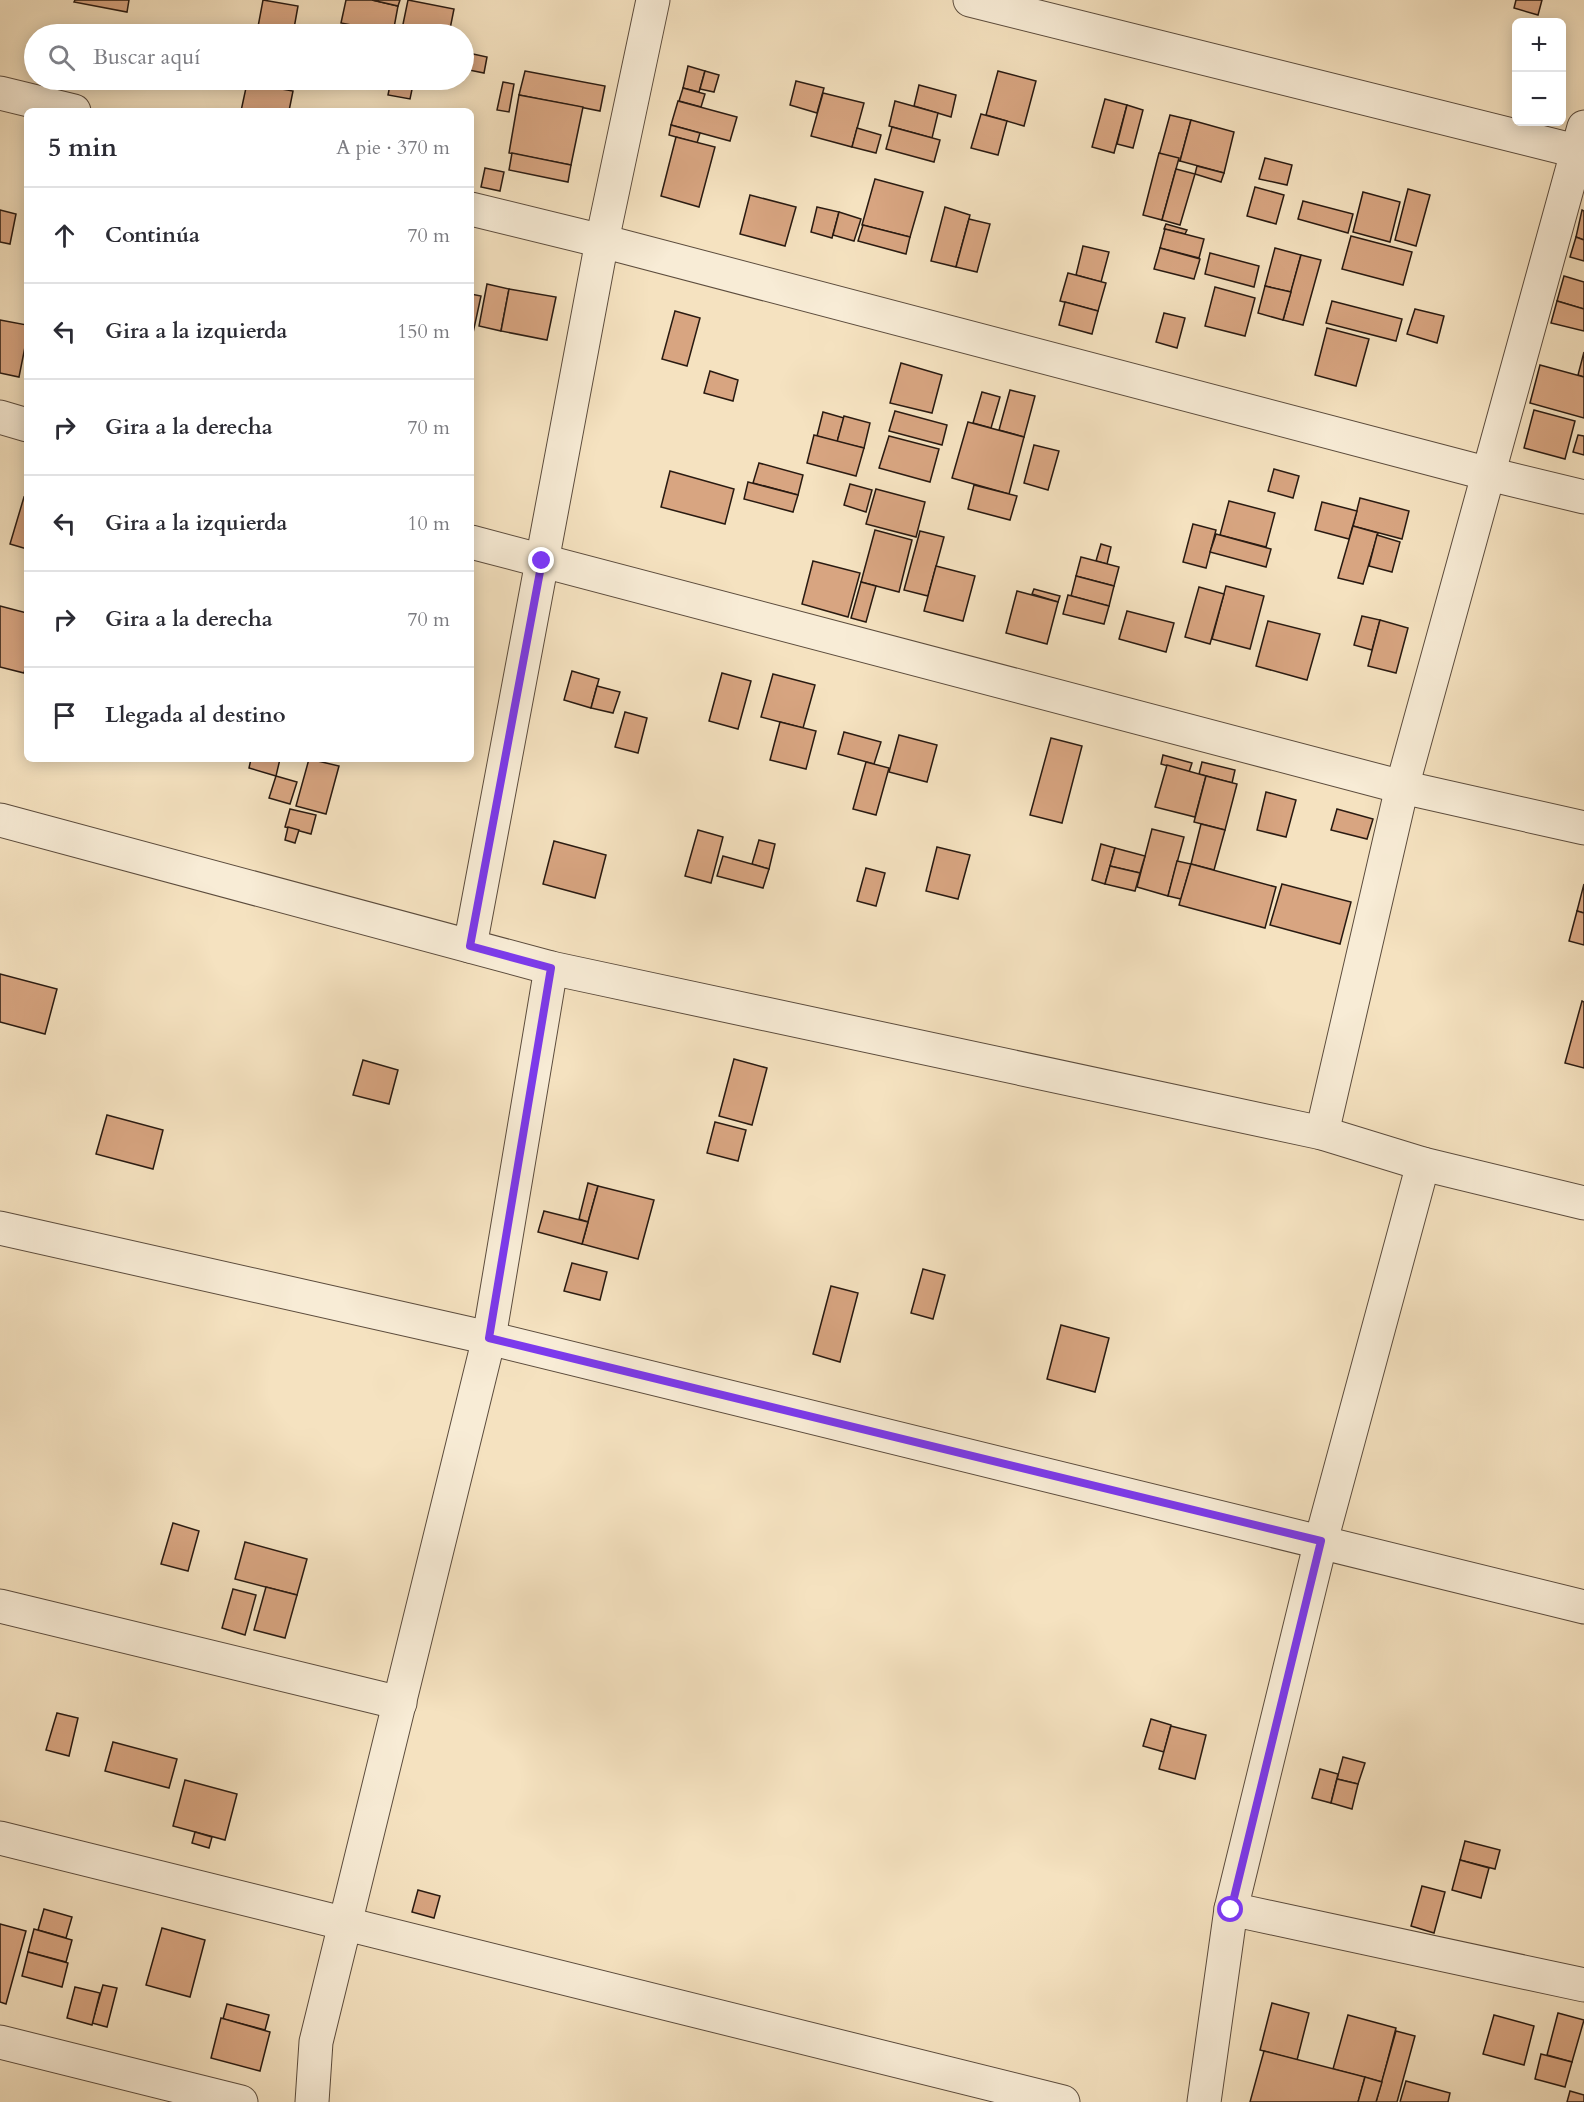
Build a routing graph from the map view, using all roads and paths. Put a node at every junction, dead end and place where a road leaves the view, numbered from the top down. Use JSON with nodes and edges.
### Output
{"nodes":[{"id":1,"x":653,"y":0,"type":"edge"},
{"id":2,"x":970,"y":0,"type":"edge"},
{"id":3,"x":0,"y":93,"type":"edge"},
{"id":4,"x":62,"y":108,"type":"edge"},
{"id":5,"x":1582,"y":144,"type":"edge"},
{"id":6,"x":474,"y":210,"type":"edge"},
{"id":7,"x":602,"y":241,"type":"junction"},
{"id":8,"x":0,"y":417,"type":"edge"},
{"id":9,"x":24,"y":424,"type":"edge"},
{"id":10,"x":1489,"y":474,"type":"junction"},
{"id":11,"x":1584,"y":497,"type":"edge"},
{"id":12,"x":474,"y":543,"type":"edge"},
{"id":13,"x":542,"y":561,"type":"junction"},
{"id":14,"x":1401,"y":787,"type":"junction"},
{"id":15,"x":0,"y":820,"type":"edge"},
{"id":16,"x":1584,"y":828,"type":"edge"},
{"id":17,"x":470,"y":946,"type":"junction"},
{"id":18,"x":551,"y":968,"type":"junction"},
{"id":19,"x":1322,"y":1133,"type":"junction"},
{"id":20,"x":1423,"y":1164,"type":"junction"},
{"id":21,"x":1584,"y":1203,"type":"edge"},
{"id":22,"x":0,"y":1228,"type":"edge"},
{"id":23,"x":489,"y":1338,"type":"junction"},
{"id":24,"x":1321,"y":1541,"type":"junction"},
{"id":25,"x":0,"y":1606,"type":"edge"},
{"id":26,"x":1584,"y":1607,"type":"edge"},
{"id":27,"x":400,"y":1703,"type":"junction"},
{"id":28,"x":0,"y":1838,"type":"edge"},
{"id":29,"x":1231,"y":1910,"type":"junction"},
{"id":30,"x":346,"y":1924,"type":"junction"},
{"id":31,"x":1584,"y":1985,"type":"edge"},
{"id":32,"x":0,"y":2042,"type":"edge"},
{"id":33,"x":241,"y":2102,"type":"edge"},
{"id":34,"x":312,"y":2102,"type":"edge"},
{"id":35,"x":1063,"y":2102,"type":"edge"},
{"id":36,"x":1204,"y":2102,"type":"edge"}],
"edges":[{"from":1,"to":7,"type":"street"},
{"from":2,"to":5,"type":"street"},
{"from":3,"to":4,"type":"street"},
{"from":5,"to":10,"type":"street"},
{"from":6,"to":7,"type":"street"},
{"from":7,"to":10,"type":"street"},
{"from":7,"to":13,"type":"street"},
{"from":8,"to":9,"type":"street"},
{"from":10,"to":11,"type":"street"},
{"from":10,"to":14,"type":"street"},
{"from":12,"to":13,"type":"street"},
{"from":13,"to":14,"type":"street"},
{"from":13,"to":17,"type":"street"},
{"from":14,"to":16,"type":"street"},
{"from":14,"to":19,"type":"street"},
{"from":15,"to":17,"type":"street"},
{"from":17,"to":18,"type":"street"},
{"from":18,"to":19,"type":"street"},
{"from":18,"to":23,"type":"street"},
{"from":19,"to":20,"type":"street"},
{"from":20,"to":21,"type":"street"},
{"from":20,"to":24,"type":"street"},
{"from":22,"to":23,"type":"street"},
{"from":23,"to":24,"type":"street"},
{"from":23,"to":27,"type":"street"},
{"from":24,"to":26,"type":"street"},
{"from":24,"to":29,"type":"street"},
{"from":25,"to":27,"type":"street"},
{"from":27,"to":30,"type":"street"},
{"from":28,"to":30,"type":"street"},
{"from":29,"to":31,"type":"street"},
{"from":29,"to":36,"type":"street"},
{"from":30,"to":34,"type":"street"},
{"from":30,"to":35,"type":"street"},
{"from":32,"to":33,"type":"street"}]}
